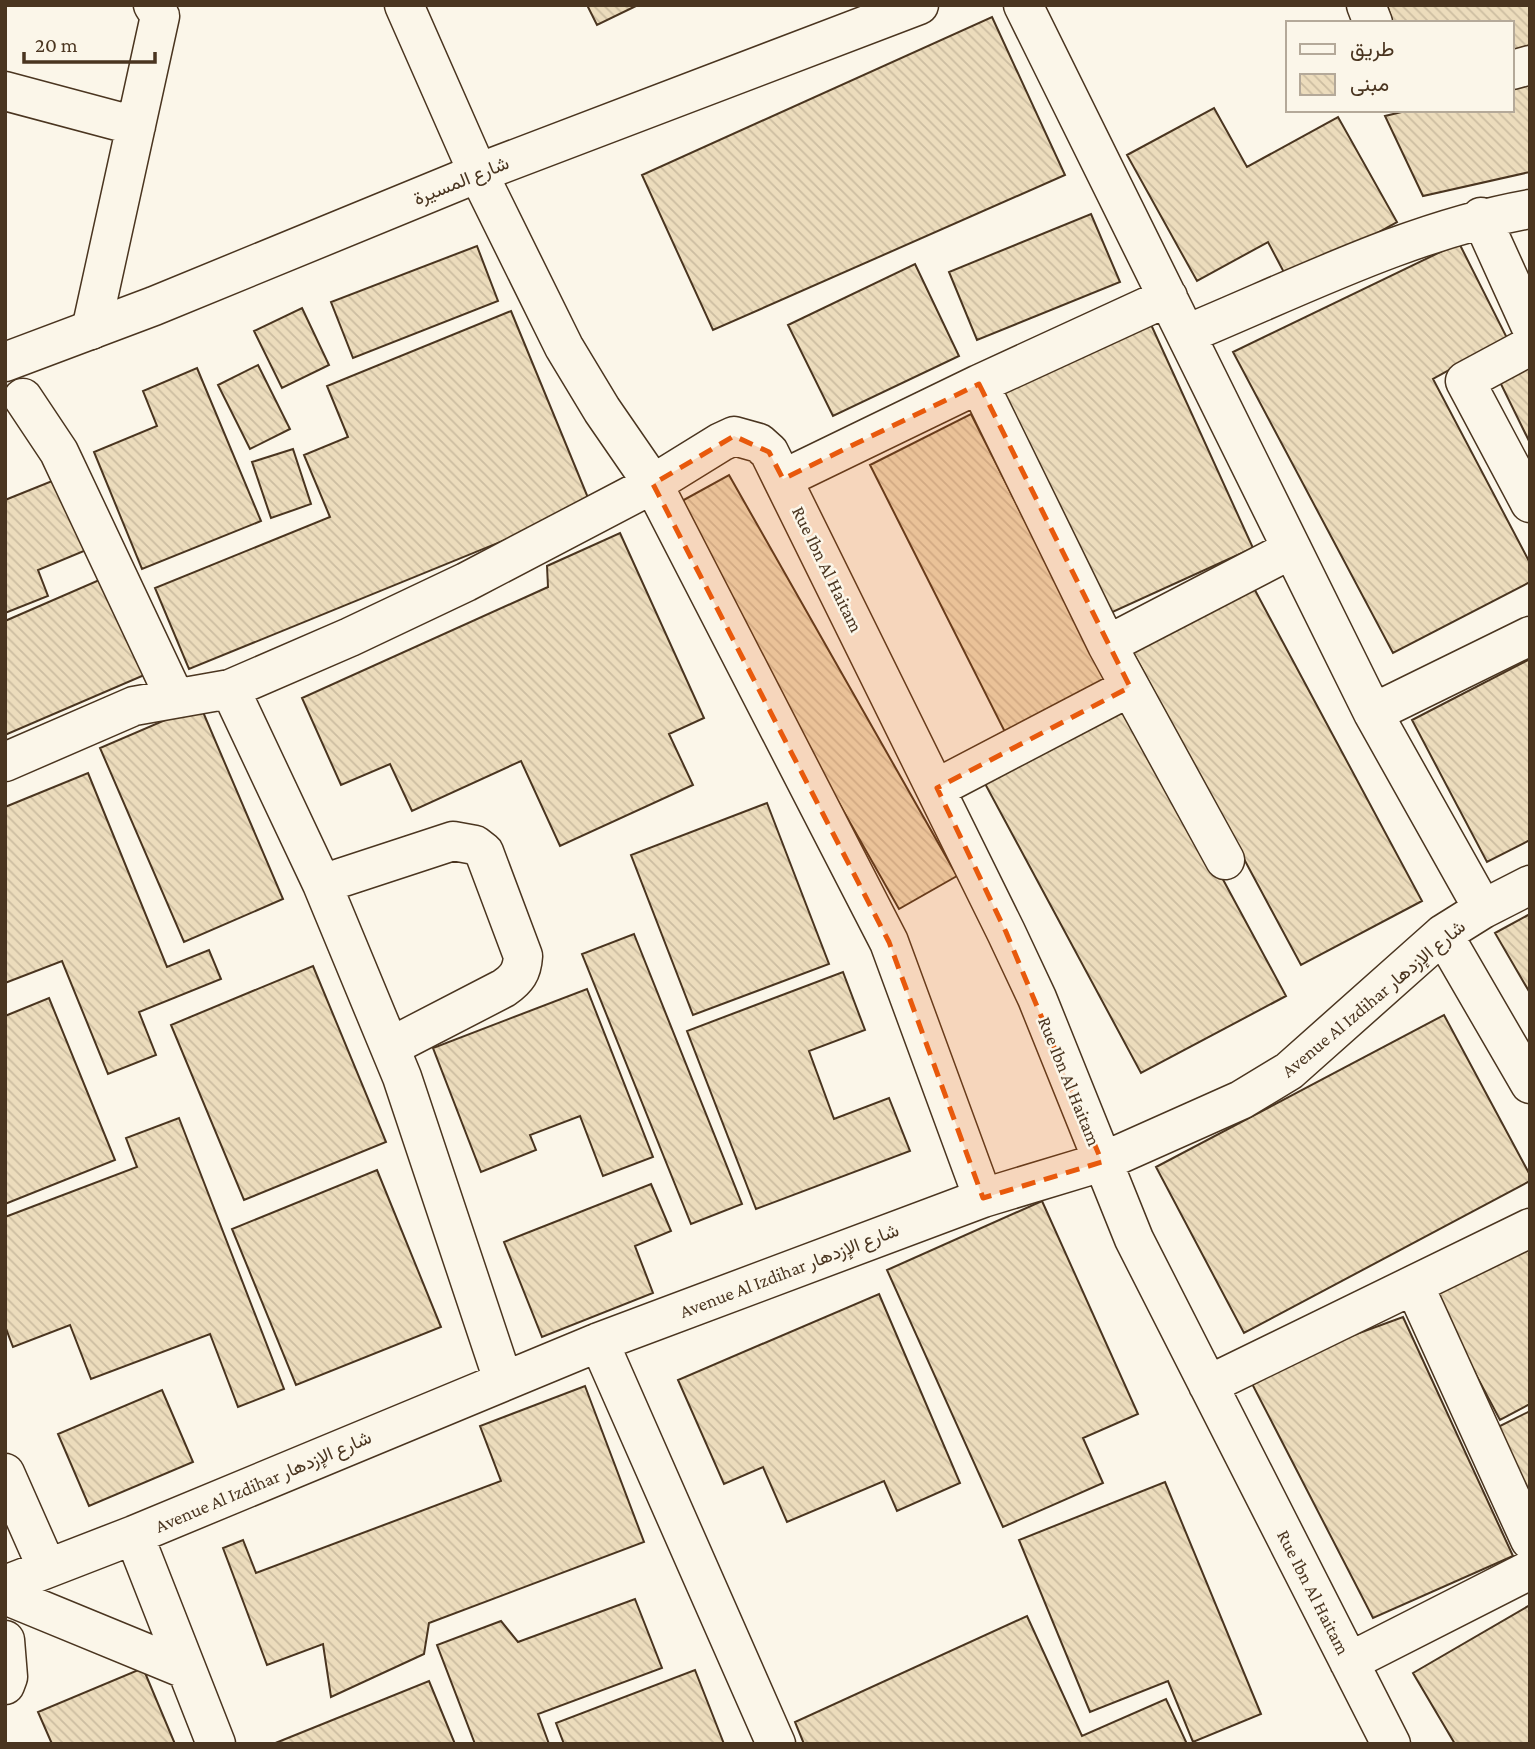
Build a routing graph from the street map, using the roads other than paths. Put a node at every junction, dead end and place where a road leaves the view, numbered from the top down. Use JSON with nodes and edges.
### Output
{"nodes":[{"id":1,"x":153,"y":5,"type":"edge"},
{"id":2,"x":404,"y":5,"type":"edge"},
{"id":3,"x":919,"y":5,"type":"edge"},
{"id":4,"x":1023,"y":5,"type":"edge"},
{"id":5,"x":5,"y":91,"type":"edge"},
{"id":6,"x":136,"y":126,"type":"junction"},
{"id":7,"x":478,"y":173,"type":"junction"},
{"id":8,"x":1530,"y":209,"type":"edge"},
{"id":9,"x":1481,"y":218,"type":"junction"},
{"id":10,"x":1168,"y":297,"type":"junction"},
{"id":11,"x":1530,"y":325,"type":"edge"},
{"id":12,"x":91,"y":330,"type":"junction"},
{"id":13,"x":1187,"y":334,"type":"junction"},
{"id":14,"x":1530,"y":346,"type":"edge"},
{"id":15,"x":5,"y":362,"type":"edge"},
{"id":16,"x":979,"y":384,"type":"junction"},
{"id":17,"x":23,"y":398,"type":"dead end"},
{"id":18,"x":783,"y":480,"type":"junction"},
{"id":19,"x":653,"y":484,"type":"junction"},
{"id":20,"x":1530,"y":503,"type":"edge"},
{"id":21,"x":1292,"y":549,"type":"junction"},
{"id":22,"x":1530,"y":636,"type":"edge"},
{"id":23,"x":1107,"y":645,"type":"junction"},
{"id":24,"x":1130,"y":687,"type":"junction"},
{"id":25,"x":230,"y":689,"type":"junction"},
{"id":26,"x":175,"y":698,"type":"junction"},
{"id":27,"x":1373,"y":713,"type":"junction"},
{"id":28,"x":5,"y":762,"type":"edge"},
{"id":29,"x":937,"y":788,"type":"junction"},
{"id":30,"x":1225,"y":860,"type":"dead end"},
{"id":31,"x":322,"y":884,"type":"junction"},
{"id":32,"x":1530,"y":885,"type":"edge"},
{"id":33,"x":1483,"y":909,"type":"junction"},
{"id":34,"x":1443,"y":934,"type":"junction"},
{"id":35,"x":390,"y":1047,"type":"junction"},
{"id":36,"x":1530,"y":1084,"type":"edge"},
{"id":37,"x":1102,"y":1162,"type":"junction"},
{"id":38,"x":983,"y":1198,"type":"junction"},
{"id":39,"x":1530,"y":1228,"type":"edge"},
{"id":40,"x":1414,"y":1285,"type":"junction"},
{"id":41,"x":599,"y":1342,"type":"junction"},
{"id":42,"x":503,"y":1380,"type":"junction"},
{"id":43,"x":1208,"y":1385,"type":"junction"},
{"id":44,"x":5,"y":1472,"type":"edge"},
{"id":45,"x":134,"y":1535,"type":"junction"},
{"id":46,"x":1530,"y":1539,"type":"edge"},
{"id":47,"x":47,"y":1568,"type":"junction"},
{"id":48,"x":1530,"y":1570,"type":"edge"},
{"id":49,"x":5,"y":1585,"type":"edge"},
{"id":50,"x":5,"y":1595,"type":"edge"},
{"id":51,"x":5,"y":1640,"type":"edge"},
{"id":52,"x":1349,"y":1662,"type":"junction"},
{"id":53,"x":186,"y":1669,"type":"junction"},
{"id":54,"x":5,"y":1685,"type":"edge"},
{"id":55,"x":216,"y":1744,"type":"edge"},
{"id":56,"x":776,"y":1744,"type":"edge"},
{"id":57,"x":1391,"y":1744,"type":"edge"}],
"edges":[{"from":1,"to":6,"type":"street"},
{"from":2,"to":7,"type":"street"},
{"from":3,"to":7,"type":"street","name":"شارع المسيرة"},
{"from":4,"to":10,"type":"street"},
{"from":5,"to":6,"type":"street"},
{"from":6,"to":12,"type":"street"},
{"from":7,"to":12,"type":"street","name":"شارع المسيرة"},
{"from":7,"to":19,"type":"street"},
{"from":8,"to":9,"type":"street"},
{"from":9,"to":11,"type":"street"},
{"from":9,"to":13,"type":"street"},
{"from":10,"to":13,"type":"street"},
{"from":10,"to":16,"type":"street"},
{"from":12,"to":15,"type":"street","name":"شارع المسيرة"},
{"from":13,"to":21,"type":"street"},
{"from":14,"to":20,"type":"street"},
{"from":16,"to":18,"type":"street"},
{"from":16,"to":23,"type":"street"},
{"from":17,"to":26,"type":"street"},
{"from":18,"to":19,"type":"street","name":"Rue Ibn Al Haitam"},
{"from":18,"to":29,"type":"street","name":"Rue Ibn Al Haitam"},
{"from":19,"to":25,"type":"street"},
{"from":19,"to":38,"type":"street"},
{"from":21,"to":23,"type":"street"},
{"from":21,"to":27,"type":"street"},
{"from":22,"to":27,"type":"street"},
{"from":23,"to":24,"type":"street"},
{"from":24,"to":29,"type":"street"},
{"from":24,"to":30,"type":"street"},
{"from":25,"to":26,"type":"street"},
{"from":25,"to":31,"type":"street"},
{"from":26,"to":28,"type":"street"},
{"from":27,"to":33,"type":"street"},
{"from":29,"to":37,"type":"street","name":"Rue Ibn Al Haitam"},
{"from":31,"to":35,"type":"street"},
{"from":31,"to":35,"type":"street"},
{"from":32,"to":33,"type":"street","name":"Avenue Al Izdihar شارع الإزدهار"},
{"from":33,"to":34,"type":"street","name":"Avenue Al Izdihar شارع الإزدهار"},
{"from":34,"to":36,"type":"street"},
{"from":34,"to":37,"type":"street","name":"Avenue Al Izdihar شارع الإزدهار"},
{"from":35,"to":42,"type":"street"},
{"from":37,"to":38,"type":"street","name":"Avenue Al Izdihar شارع الإزدهار"},
{"from":37,"to":43,"type":"street","name":"Rue Ibn Al Haitam"},
{"from":38,"to":41,"type":"street","name":"Avenue Al Izdihar شارع الإزدهار"},
{"from":39,"to":40,"type":"street"},
{"from":40,"to":43,"type":"street"},
{"from":40,"to":46,"type":"street"},
{"from":41,"to":42,"type":"street","name":"Avenue Al Izdihar شارع الإزدهار"},
{"from":41,"to":56,"type":"street"},
{"from":42,"to":45,"type":"street","name":"Avenue Al Izdihar شارع الإزدهار"},
{"from":43,"to":52,"type":"street","name":"Rue Ibn Al Haitam"},
{"from":44,"to":47,"type":"street"},
{"from":45,"to":47,"type":"street","name":"Avenue Al Izdihar شارع الإزدهار"},
{"from":45,"to":53,"type":"street"},
{"from":47,"to":49,"type":"street","name":"Avenue Al Izdihar شارع الإزدهار"},
{"from":48,"to":52,"type":"street"},
{"from":50,"to":53,"type":"street"},
{"from":51,"to":54,"type":"street"},
{"from":52,"to":57,"type":"street","name":"Rue Ibn Al Haitam"},
{"from":53,"to":55,"type":"street"}]}
